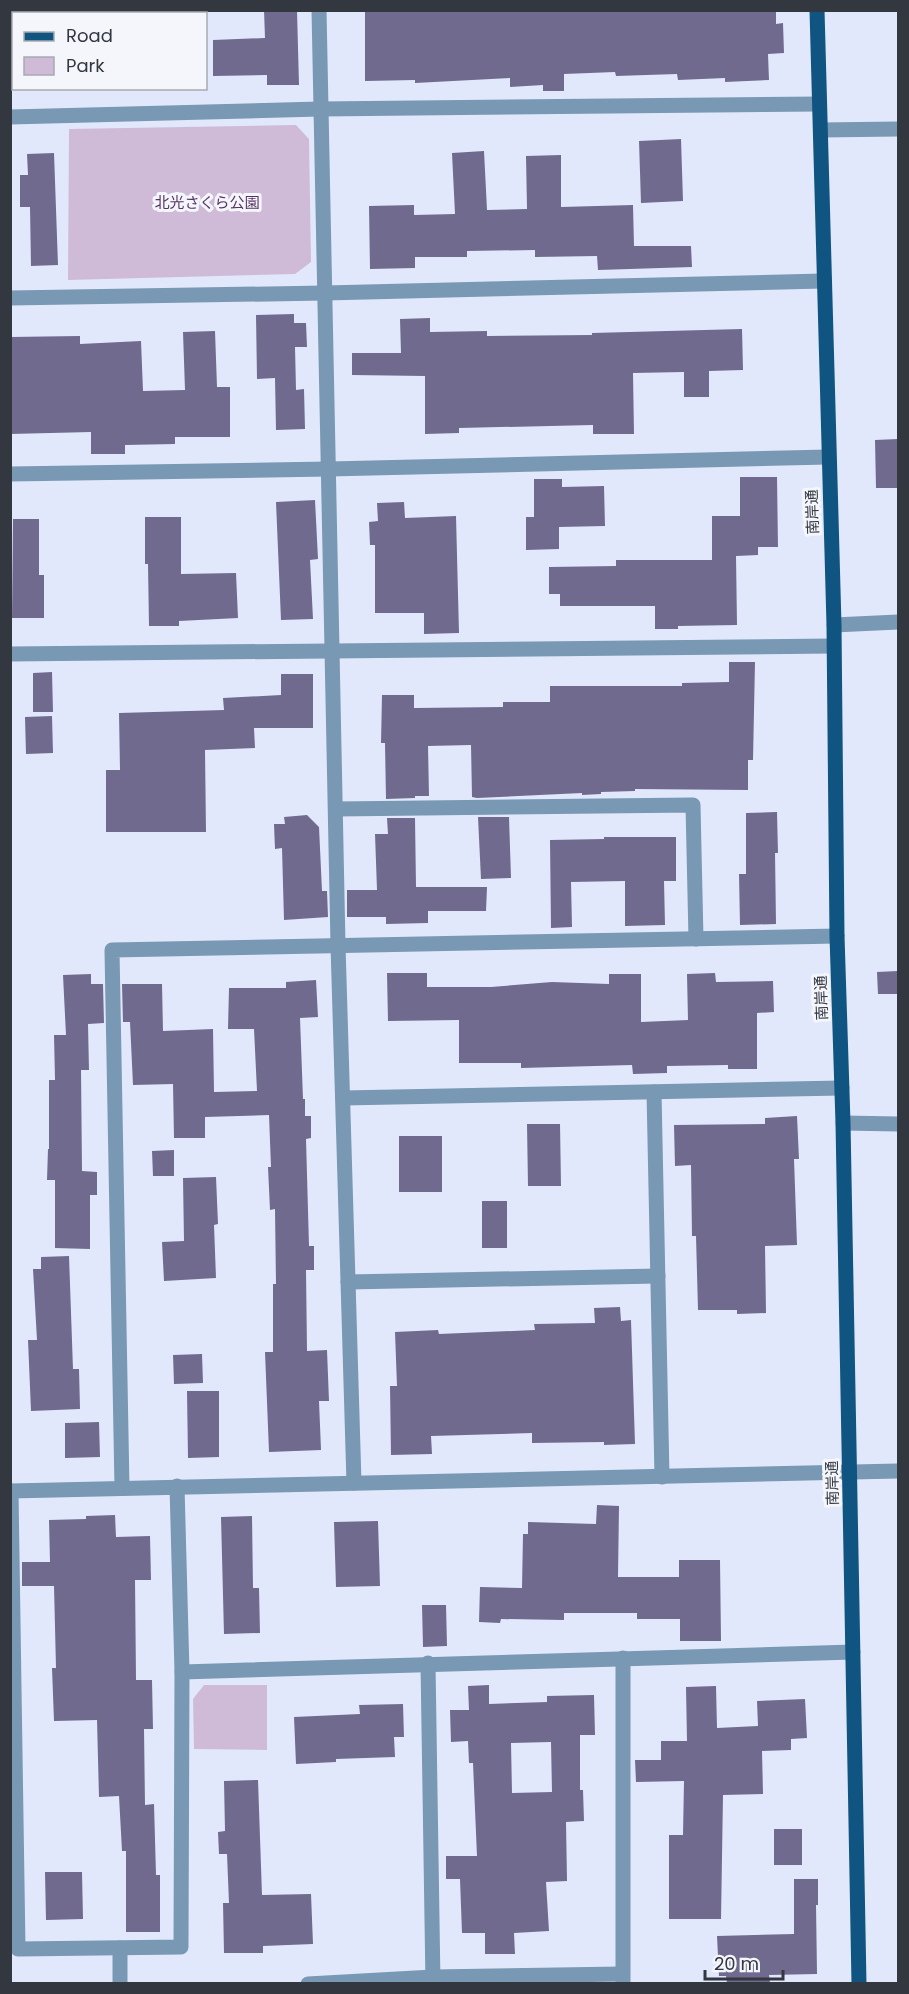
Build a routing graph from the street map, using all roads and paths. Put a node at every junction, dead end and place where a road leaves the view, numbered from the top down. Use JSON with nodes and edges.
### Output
{"nodes":[{"id":1,"x":319,"y":10,"type":"edge"},
{"id":2,"x":817,"y":10,"type":"edge"},
{"id":3,"x":819,"y":104,"type":"junction"},
{"id":4,"x":320,"y":109,"type":"junction"},
{"id":5,"x":10,"y":117,"type":"edge"},
{"id":6,"x":898,"y":129,"type":"edge"},
{"id":7,"x":821,"y":130,"type":"junction"},
{"id":8,"x":823,"y":280,"type":"junction"},
{"id":9,"x":325,"y":293,"type":"junction"},
{"id":10,"x":10,"y":298,"type":"edge"},
{"id":11,"x":828,"y":457,"type":"junction"},
{"id":12,"x":329,"y":469,"type":"junction"},
{"id":13,"x":10,"y":474,"type":"edge"},
{"id":14,"x":898,"y":622,"type":"edge"},
{"id":15,"x":834,"y":625,"type":"junction"},
{"id":16,"x":834,"y":646,"type":"junction"},
{"id":17,"x":333,"y":650,"type":"junction"},
{"id":18,"x":10,"y":654,"type":"edge"},
{"id":19,"x":336,"y":809,"type":"junction"},
{"id":20,"x":837,"y":936,"type":"junction"},
{"id":21,"x":696,"y":939,"type":"junction"},
{"id":22,"x":338,"y":945,"type":"junction"},
{"id":23,"x":842,"y":1088,"type":"junction"},
{"id":24,"x":654,"y":1092,"type":"junction"},
{"id":25,"x":343,"y":1098,"type":"junction"},
{"id":26,"x":843,"y":1123,"type":"junction"},
{"id":27,"x":898,"y":1124,"type":"edge"},
{"id":28,"x":658,"y":1276,"type":"junction"},
{"id":29,"x":348,"y":1281,"type":"junction"},
{"id":30,"x":898,"y":1471,"type":"edge"},
{"id":31,"x":850,"y":1473,"type":"junction"},
{"id":32,"x":662,"y":1477,"type":"junction"},
{"id":33,"x":354,"y":1483,"type":"junction"},
{"id":34,"x":177,"y":1486,"type":"junction"},
{"id":35,"x":122,"y":1488,"type":"junction"},
{"id":36,"x":11,"y":1491,"type":"edge"},
{"id":37,"x":854,"y":1652,"type":"junction"},
{"id":38,"x":623,"y":1658,"type":"junction"},
{"id":39,"x":428,"y":1663,"type":"junction"},
{"id":40,"x":182,"y":1672,"type":"junction"},
{"id":41,"x":120,"y":1948,"type":"junction"},
{"id":42,"x":622,"y":1978,"type":"edge"},
{"id":43,"x":433,"y":1980,"type":"edge"},
{"id":44,"x":120,"y":1983,"type":"edge"},
{"id":45,"x":308,"y":1983,"type":"edge"},
{"id":46,"x":858,"y":1983,"type":"edge"}],
"edges":[{"from":1,"to":4,"type":"street"},
{"from":2,"to":3,"type":"main road","name":"南岸通"},
{"from":3,"to":4,"type":"street"},
{"from":3,"to":7,"type":"main road","name":"南岸通"},
{"from":4,"to":5,"type":"street"},
{"from":4,"to":9,"type":"street"},
{"from":6,"to":7,"type":"street"},
{"from":7,"to":8,"type":"main road","name":"南岸通"},
{"from":8,"to":9,"type":"street"},
{"from":8,"to":11,"type":"main road","name":"南岸通"},
{"from":9,"to":10,"type":"street"},
{"from":9,"to":12,"type":"street"},
{"from":11,"to":12,"type":"street"},
{"from":11,"to":15,"type":"main road","name":"南岸通"},
{"from":12,"to":13,"type":"street"},
{"from":12,"to":17,"type":"street"},
{"from":14,"to":15,"type":"street"},
{"from":15,"to":16,"type":"main road","name":"南岸通"},
{"from":16,"to":17,"type":"street"},
{"from":16,"to":20,"type":"main road","name":"南岸通"},
{"from":17,"to":18,"type":"street"},
{"from":17,"to":19,"type":"street"},
{"from":19,"to":21,"type":"street"},
{"from":19,"to":22,"type":"street"},
{"from":20,"to":21,"type":"street"},
{"from":20,"to":23,"type":"main road","name":"南岸通"},
{"from":21,"to":22,"type":"street"},
{"from":22,"to":25,"type":"street"},
{"from":22,"to":35,"type":"street"},
{"from":23,"to":24,"type":"street"},
{"from":23,"to":26,"type":"main road","name":"南岸通"},
{"from":24,"to":25,"type":"street"},
{"from":24,"to":28,"type":"street"},
{"from":25,"to":29,"type":"street"},
{"from":26,"to":27,"type":"street"},
{"from":26,"to":31,"type":"main road","name":"南岸通"},
{"from":28,"to":29,"type":"street"},
{"from":28,"to":32,"type":"street"},
{"from":29,"to":33,"type":"street"},
{"from":30,"to":31,"type":"street"},
{"from":31,"to":32,"type":"street"},
{"from":31,"to":37,"type":"main road","name":"南岸通"},
{"from":32,"to":33,"type":"street"},
{"from":33,"to":34,"type":"street"},
{"from":34,"to":35,"type":"street"},
{"from":34,"to":40,"type":"street"},
{"from":35,"to":36,"type":"street"},
{"from":36,"to":41,"type":"street"},
{"from":37,"to":38,"type":"street"},
{"from":37,"to":46,"type":"main road","name":"南岸通"},
{"from":38,"to":39,"type":"street"},
{"from":38,"to":42,"type":"street"},
{"from":39,"to":40,"type":"street"},
{"from":39,"to":43,"type":"street"},
{"from":40,"to":41,"type":"street"},
{"from":41,"to":44,"type":"street"},
{"from":42,"to":43,"type":"street"},
{"from":43,"to":45,"type":"street"}]}
